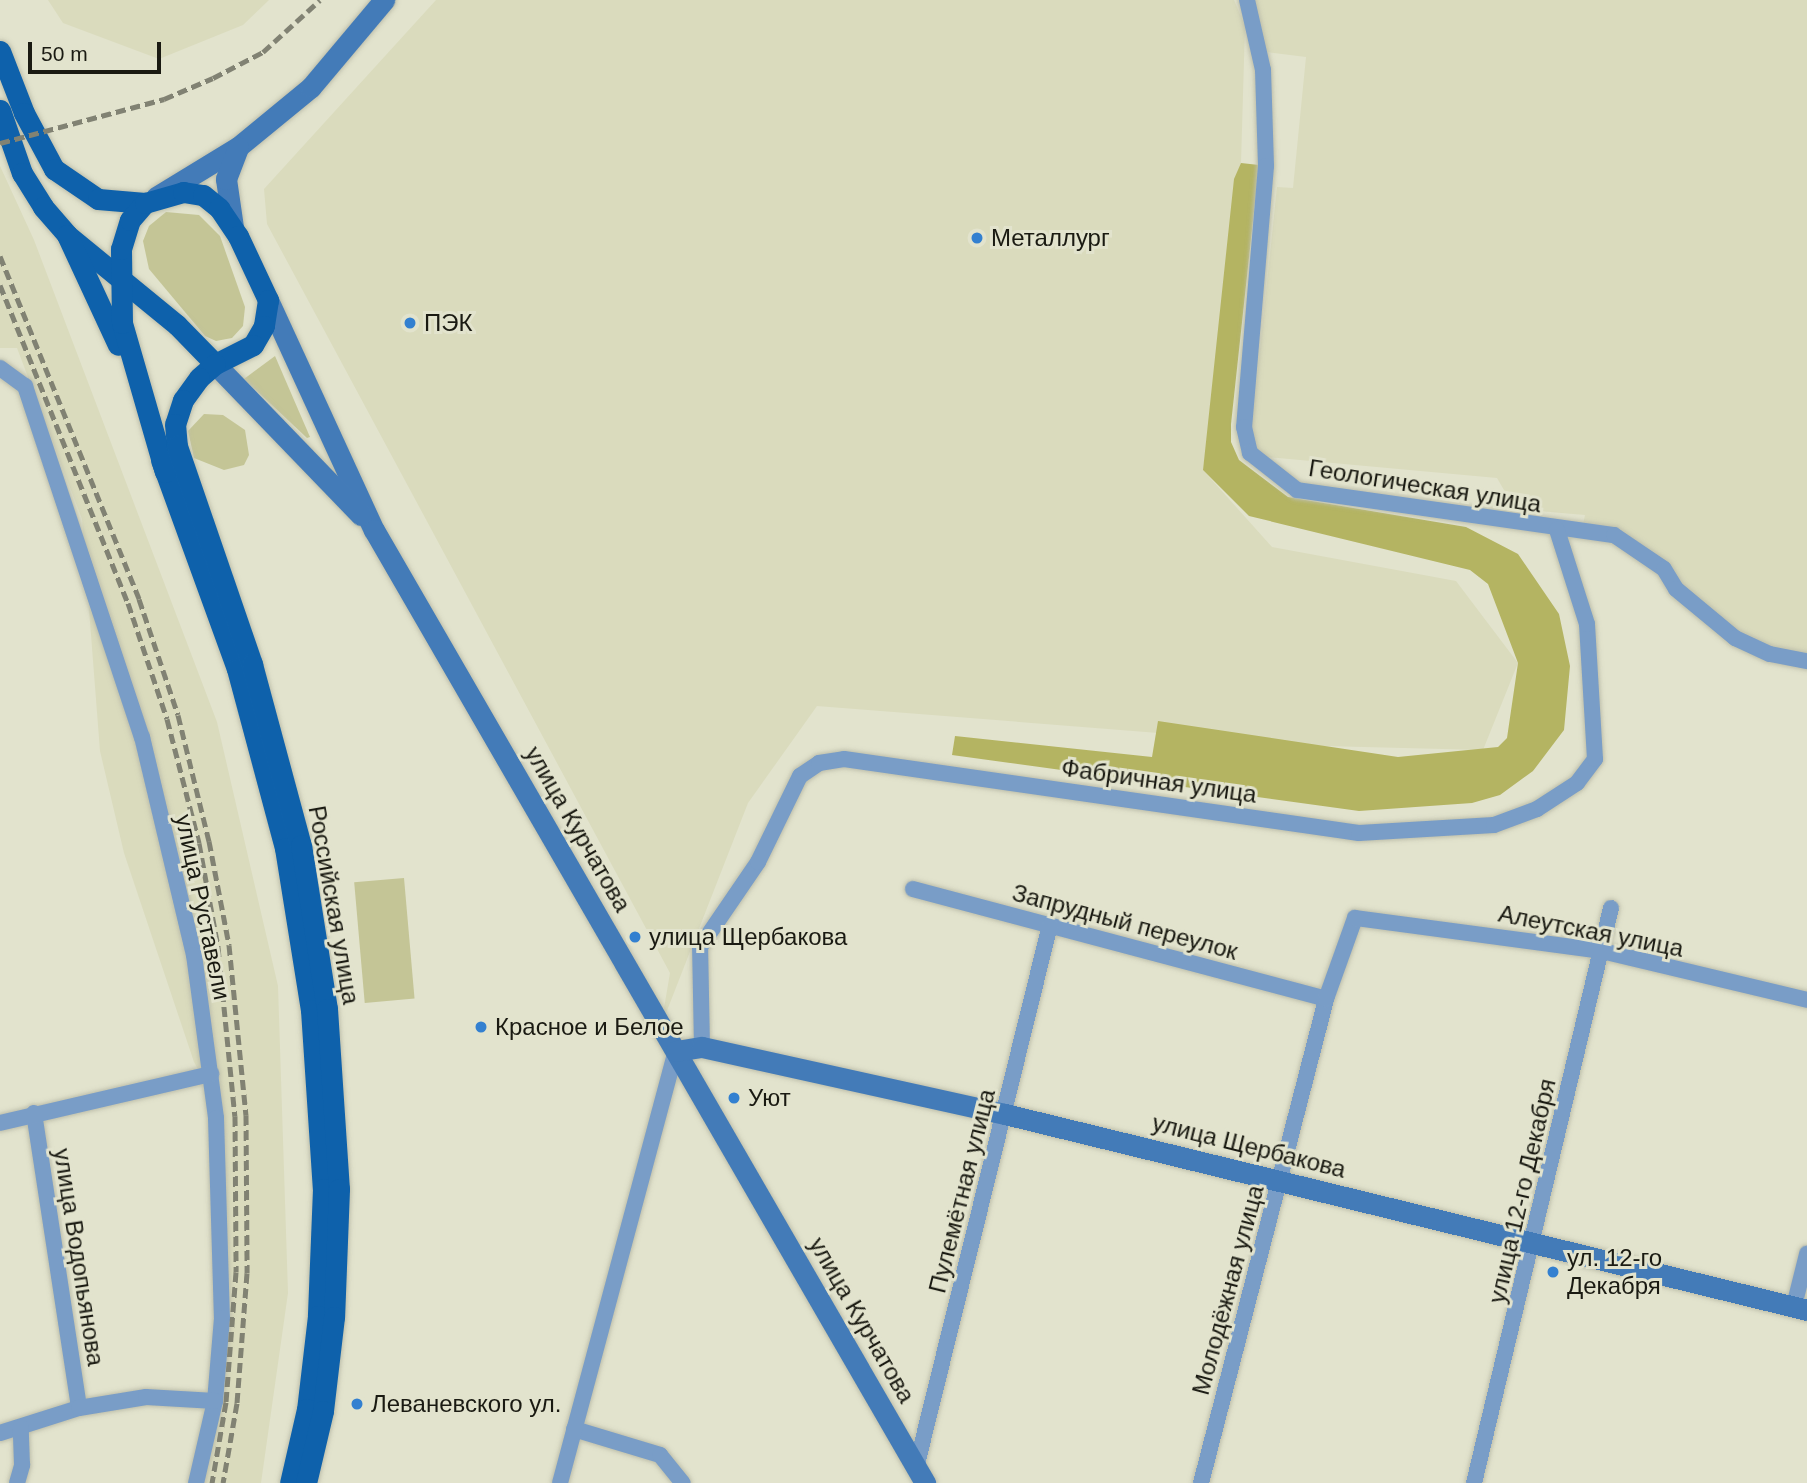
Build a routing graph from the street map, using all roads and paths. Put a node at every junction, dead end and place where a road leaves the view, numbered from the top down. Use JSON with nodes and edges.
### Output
{"nodes":[{"id":1,"x":384,"y":0,"type":"edge"},
{"id":2,"x":1247,"y":0,"type":"edge"},
{"id":3,"x":0,"y":51,"type":"edge"},
{"id":4,"x":1,"y":115,"type":"edge"},
{"id":5,"x":238,"y":147,"type":"junction"},
{"id":6,"x":151,"y":200,"type":"junction"},
{"id":7,"x":233,"y":227,"type":"junction"},
{"id":8,"x":67,"y":235,"type":"junction"},
{"id":9,"x":124,"y":280,"type":"junction"},
{"id":10,"x":268,"y":300,"type":"junction"},
{"id":11,"x":215,"y":364,"type":"junction"},
{"id":12,"x":1,"y":368,"type":"edge"},
{"id":13,"x":165,"y":472,"type":"junction"},
{"id":14,"x":374,"y":530,"type":"junction"},
{"id":15,"x":1557,"y":530,"type":"junction"},
{"id":16,"x":1807,"y":661,"type":"edge"},
{"id":17,"x":913,"y":889,"type":"dead end"},
{"id":18,"x":1611,"y":908,"type":"dead end"},
{"id":19,"x":1365,"y":916,"type":"joint"},
{"id":20,"x":1050,"y":926,"type":"junction"},
{"id":21,"x":1602,"y":951,"type":"junction"},
{"id":22,"x":1326,"y":999,"type":"junction"},
{"id":23,"x":1807,"y":1000,"type":"edge"},
{"id":24,"x":702,"y":1047,"type":"junction"},
{"id":25,"x":676,"y":1051,"type":"junction"},
{"id":26,"x":211,"y":1074,"type":"junction"},
{"id":27,"x":34,"y":1114,"type":"junction"},
{"id":28,"x":1006,"y":1114,"type":"junction"},
{"id":29,"x":0,"y":1123,"type":"edge"},
{"id":30,"x":1280,"y":1181,"type":"junction"},
{"id":31,"x":1534,"y":1242,"type":"junction"},
{"id":32,"x":1807,"y":1254,"type":"edge"},
{"id":33,"x":1800,"y":1308,"type":"edge"},
{"id":34,"x":215,"y":1401,"type":"junction"},
{"id":35,"x":79,"y":1408,"type":"junction"},
{"id":36,"x":21,"y":1427,"type":"junction"},
{"id":37,"x":574,"y":1429,"type":"junction"},
{"id":38,"x":0,"y":1433,"type":"edge"},
{"id":39,"x":921,"y":1475,"type":"edge"},
{"id":40,"x":677,"y":1479,"type":"edge"},
{"id":41,"x":16,"y":1483,"type":"edge"},
{"id":42,"x":196,"y":1483,"type":"edge"},
{"id":43,"x":290,"y":1483,"type":"edge"},
{"id":44,"x":306,"y":1483,"type":"edge"},
{"id":45,"x":560,"y":1483,"type":"edge"},
{"id":46,"x":1201,"y":1483,"type":"edge"},
{"id":47,"x":1474,"y":1483,"type":"edge"}],
"edges":[{"from":1,"to":5,"type":"street"},
{"from":2,"to":15,"type":"street","name":"Геологическая улица"},
{"from":3,"to":6,"type":"main road"},
{"from":4,"to":8,"type":"main road"},
{"from":5,"to":6,"type":"street"},
{"from":5,"to":7,"type":"street"},
{"from":6,"to":7,"type":"main road"},
{"from":6,"to":9,"type":"main road"},
{"from":7,"to":10,"type":"main road"},
{"from":8,"to":9,"type":"main road"},
{"from":8,"to":13,"type":"main road"},
{"from":9,"to":11,"type":"main road"},
{"from":9,"to":13,"type":"main road"},
{"from":10,"to":11,"type":"main road"},
{"from":10,"to":14,"type":"street","name":"улица Курчатова"},
{"from":11,"to":14,"type":"street","name":"улица Курчатова"},
{"from":11,"to":44,"type":"main road","name":"Российская улица"},
{"from":12,"to":26,"type":"street","name":"улица Руставели"},
{"from":13,"to":43,"type":"main road","name":"Российская улица"},
{"from":14,"to":25,"type":"street","name":"улица Курчатова"},
{"from":15,"to":16,"type":"street","name":"Геологическая улица"},
{"from":15,"to":24,"type":"street","name":"Фабричная улица"},
{"from":17,"to":20,"type":"street","name":"Запрудный переулок"},
{"from":18,"to":21,"type":"street","name":"улица 12-го Декабря"},
{"from":19,"to":21,"type":"street","name":"Алеутская улица"},
{"from":19,"to":22,"type":"street","name":"Молодёжная улица"},
{"from":20,"to":22,"type":"street","name":"Запрудный переулок"},
{"from":20,"to":28,"type":"street","name":"Пулемётная улица"},
{"from":21,"to":23,"type":"street","name":"Алеутская улица"},
{"from":21,"to":31,"type":"street","name":"улица 12-го Декабря"},
{"from":22,"to":30,"type":"street","name":"Молодёжная улица"},
{"from":24,"to":25,"type":"street","name":"улица Щербакова"},
{"from":24,"to":28,"type":"street","name":"улица Щербакова"},
{"from":25,"to":37,"type":"street"},
{"from":25,"to":39,"type":"street","name":"улица Курчатова"},
{"from":26,"to":27,"type":"street"},
{"from":26,"to":34,"type":"street","name":"улица Руставели"},
{"from":27,"to":29,"type":"street"},
{"from":27,"to":35,"type":"street","name":"улица Водопьянова"},
{"from":28,"to":30,"type":"street","name":"улица Щербакова"},
{"from":28,"to":39,"type":"street","name":"Пулемётная улица"},
{"from":30,"to":31,"type":"street","name":"улица Щербакова"},
{"from":30,"to":46,"type":"street","name":"Молодёжная улица"},
{"from":31,"to":33,"type":"street","name":"улица Щербакова"},
{"from":31,"to":47,"type":"street","name":"улица 12-го Декабря"},
{"from":32,"to":33,"type":"street"},
{"from":34,"to":35,"type":"street"},
{"from":34,"to":42,"type":"street","name":"улица Руставели"},
{"from":35,"to":36,"type":"street"},
{"from":36,"to":38,"type":"street"},
{"from":36,"to":41,"type":"street"},
{"from":37,"to":40,"type":"street"},
{"from":37,"to":45,"type":"street"}]}
